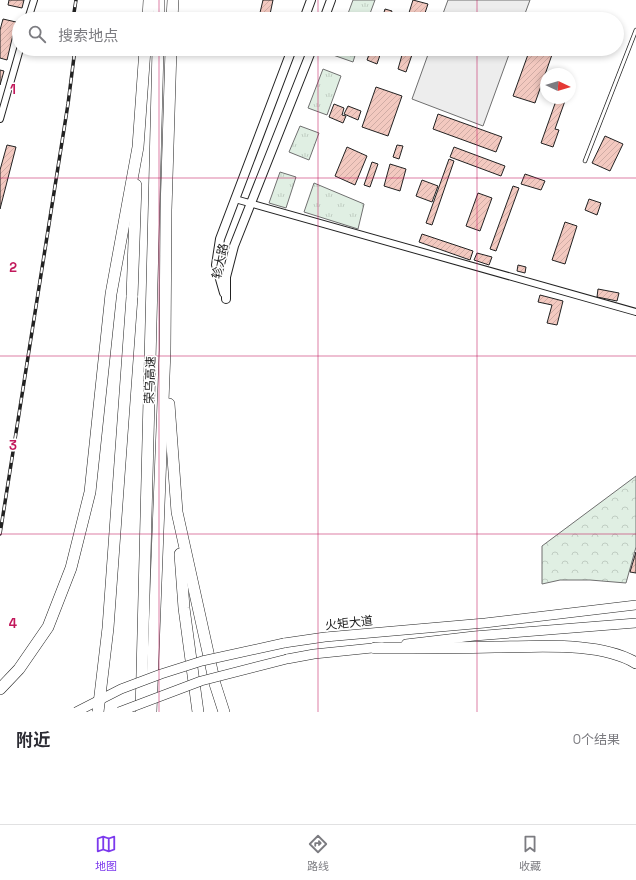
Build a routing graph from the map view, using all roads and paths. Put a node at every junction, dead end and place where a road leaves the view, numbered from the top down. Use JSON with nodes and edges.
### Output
{"nodes":[{"id":1,"x":34,"y":0,"type":"edge"},
{"id":2,"x":149,"y":0,"type":"edge"},
{"id":3,"x":159,"y":0,"type":"edge"},
{"id":4,"x":173,"y":0,"type":"edge"},
{"id":5,"x":311,"y":0,"type":"edge"},
{"id":6,"x":331,"y":0,"type":"edge"},
{"id":7,"x":30,"y":12,"type":"edge"},
{"id":8,"x":148,"y":12,"type":"edge"},
{"id":9,"x":159,"y":12,"type":"edge"},
{"id":10,"x":172,"y":12,"type":"edge"},
{"id":11,"x":307,"y":12,"type":"edge"},
{"id":12,"x":327,"y":12,"type":"edge"},
{"id":13,"x":636,"y":30,"type":"edge"},
{"id":14,"x":18,"y":56,"type":"edge"},
{"id":15,"x":145,"y":56,"type":"edge"},
{"id":16,"x":158,"y":56,"type":"edge"},
{"id":17,"x":171,"y":56,"type":"edge"},
{"id":18,"x":289,"y":56,"type":"edge"},
{"id":19,"x":309,"y":56,"type":"edge"},
{"id":20,"x":0,"y":119,"type":"edge"},
{"id":21,"x":138,"y":147,"type":"junction"},
{"id":22,"x":585,"y":161,"type":"dead end"},
{"id":23,"x":235,"y":199,"type":"junction"},
{"id":24,"x":251,"y":204,"type":"junction"},
{"id":25,"x":636,"y":312,"type":"edge"},
{"id":26,"x":164,"y":350,"type":"junction"},
{"id":27,"x":177,"y":512,"type":"junction"},
{"id":28,"x":636,"y":606,"type":"edge"},
{"id":29,"x":636,"y":623,"type":"edge"},
{"id":30,"x":375,"y":648,"type":"junction"},
{"id":31,"x":636,"y":663,"type":"edge"},
{"id":32,"x":0,"y":689,"type":"edge"},
{"id":33,"x":76,"y":712,"type":"edge"},
{"id":34,"x":98,"y":712,"type":"edge"},
{"id":35,"x":119,"y":712,"type":"edge"},
{"id":36,"x":142,"y":712,"type":"edge"},
{"id":37,"x":151,"y":712,"type":"edge"},
{"id":38,"x":198,"y":712,"type":"edge"},
{"id":39,"x":224,"y":712,"type":"edge"}],
"edges":[{"from":1,"to":7,"type":"street"},
{"from":2,"to":8,"type":"highway"},
{"from":3,"to":9,"type":"highway"},
{"from":4,"to":10,"type":"highway"},
{"from":5,"to":11,"type":"main road"},
{"from":6,"to":12,"type":"main road"},
{"from":13,"to":22,"type":"lane"},
{"from":14,"to":20,"type":"street"},
{"from":15,"to":21,"type":"highway"},
{"from":16,"to":36,"type":"highway","name":"荣乌高速"},
{"from":17,"to":26,"type":"highway","name":"荣乌高速"},
{"from":18,"to":23,"type":"main road","name":"轸大路"},
{"from":19,"to":24,"type":"main road","name":"轸大路"},
{"from":21,"to":32,"type":"highway"},
{"from":21,"to":34,"type":"highway","bridge":true},
{"from":23,"to":24,"type":"street"},
{"from":23,"to":24,"type":"main road","name":"轸大路"},
{"from":24,"to":25,"type":"street"},
{"from":26,"to":27,"type":"highway"},
{"from":26,"to":37,"type":"highway","name":"荣乌高速"},
{"from":27,"to":38,"type":"highway"},
{"from":27,"to":39,"type":"highway"},
{"from":28,"to":33,"type":"main road","name":"火矩大道","bridge":true},
{"from":29,"to":30,"type":"main road"},
{"from":30,"to":31,"type":"highway"},
{"from":30,"to":35,"type":"main road","bridge":true}]}
